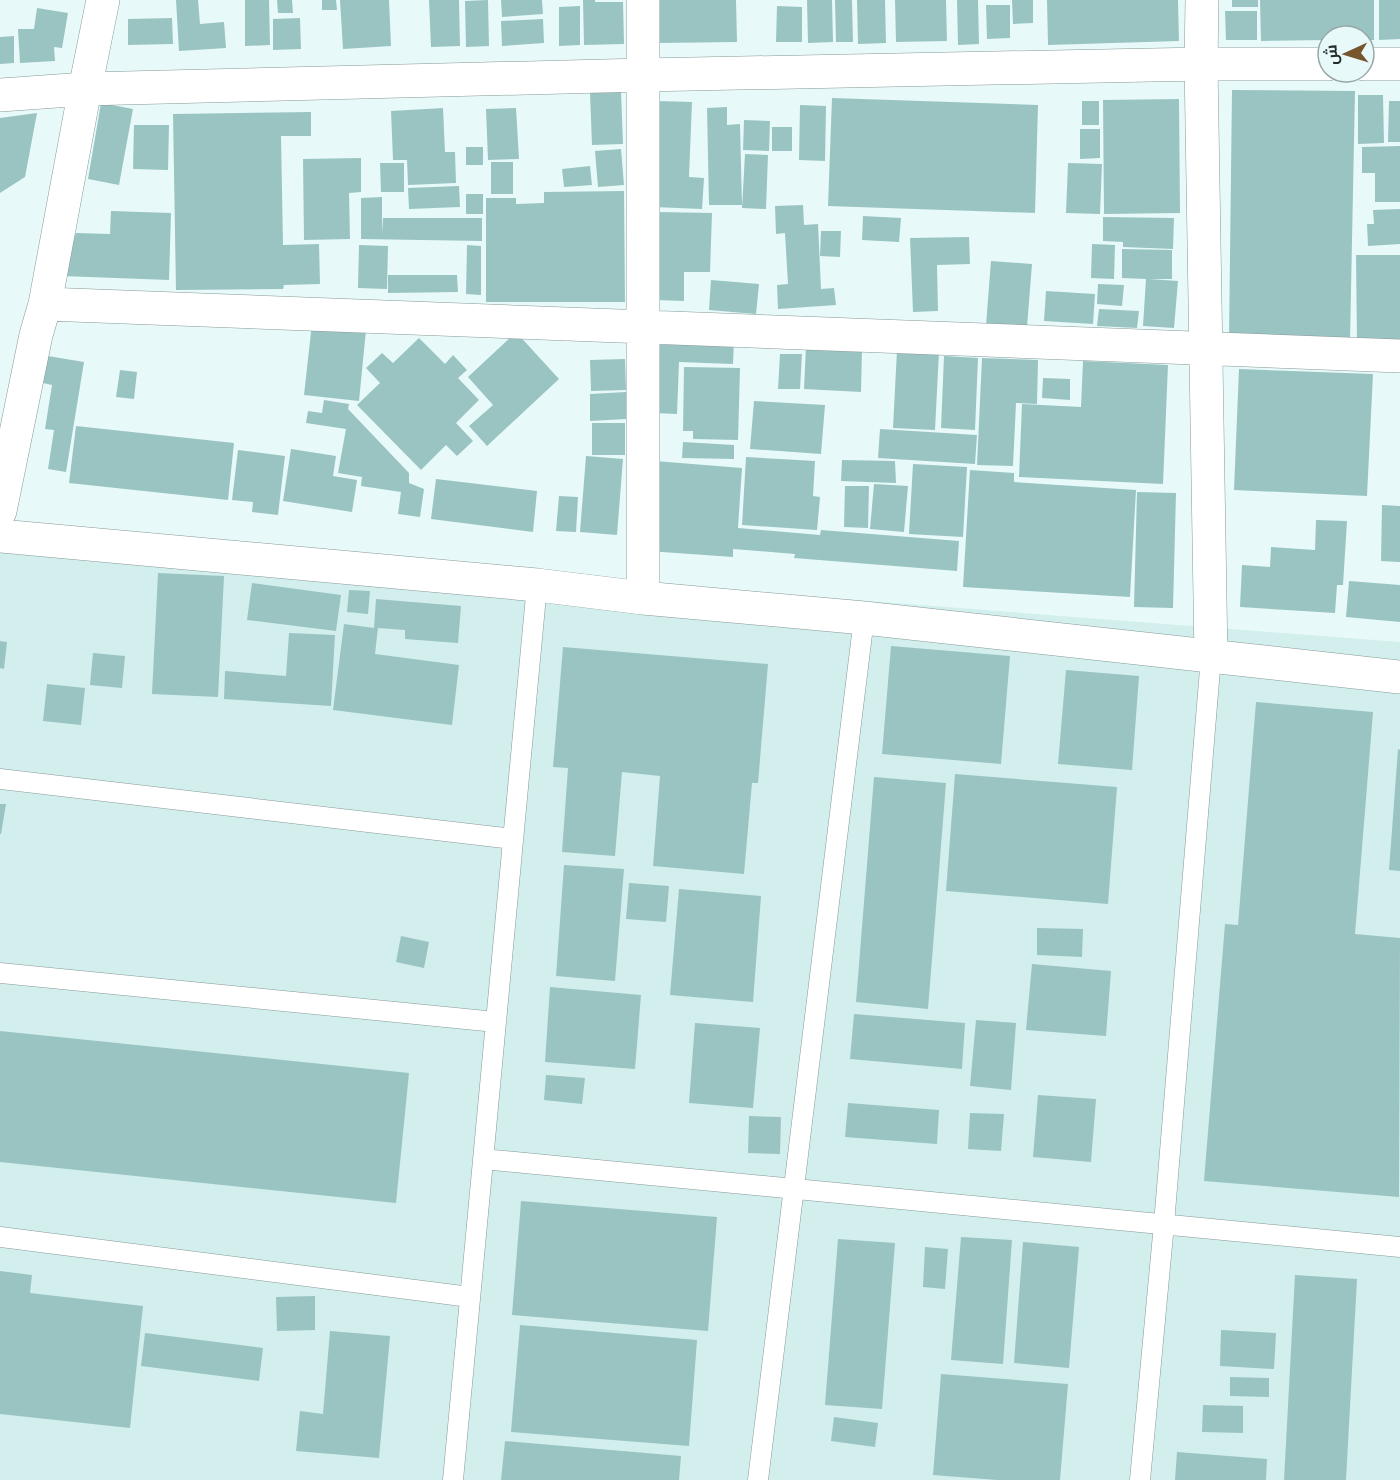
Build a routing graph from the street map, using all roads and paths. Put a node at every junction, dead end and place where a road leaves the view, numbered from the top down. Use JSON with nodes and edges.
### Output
{"nodes":[{"id":1,"x":103,"y":0,"type":"edge"},
{"id":2,"x":643,"y":0,"type":"edge"},
{"id":3,"x":1202,"y":0,"type":"edge"},
{"id":4,"x":1201,"y":64,"type":"junction"},
{"id":5,"x":1316,"y":64,"type":"edge"},
{"id":6,"x":1376,"y":64,"type":"edge"},
{"id":7,"x":1400,"y":64,"type":"edge"},
{"id":8,"x":644,"y":75,"type":"junction"},
{"id":9,"x":85,"y":89,"type":"junction"},
{"id":10,"x":0,"y":95,"type":"edge"},
{"id":11,"x":45,"y":304,"type":"junction"},
{"id":12,"x":644,"y":327,"type":"junction"},
{"id":13,"x":1207,"y":348,"type":"junction"},
{"id":14,"x":1400,"y":356,"type":"edge"},
{"id":15,"x":0,"y":511,"type":"edge"},
{"id":16,"x":0,"y":536,"type":"edge"},
{"id":17,"x":537,"y":585,"type":"junction"},
{"id":18,"x":643,"y":598,"type":"junction"},
{"id":19,"x":864,"y":618,"type":"junction"},
{"id":20,"x":1211,"y":657,"type":"junction"},
{"id":21,"x":1400,"y":677,"type":"edge"},
{"id":22,"x":0,"y":779,"type":"edge"},
{"id":23,"x":513,"y":839,"type":"junction"},
{"id":24,"x":0,"y":973,"type":"edge"},
{"id":25,"x":496,"y":1022,"type":"junction"},
{"id":26,"x":483,"y":1159,"type":"junction"},
{"id":27,"x":795,"y":1189,"type":"junction"},
{"id":28,"x":1164,"y":1224,"type":"junction"},
{"id":29,"x":0,"y":1237,"type":"edge"},
{"id":30,"x":1400,"y":1247,"type":"edge"},
{"id":31,"x":470,"y":1297,"type":"junction"},
{"id":32,"x":453,"y":1480,"type":"edge"},
{"id":33,"x":758,"y":1480,"type":"edge"},
{"id":34,"x":1140,"y":1480,"type":"edge"}],
"edges":[{"from":1,"to":9,"type":"street"},
{"from":2,"to":8,"type":"street"},
{"from":3,"to":4,"type":"street"},
{"from":4,"to":5,"type":"street"},
{"from":4,"to":8,"type":"street"},
{"from":4,"to":13,"type":"street"},
{"from":6,"to":7,"type":"street"},
{"from":8,"to":9,"type":"street"},
{"from":8,"to":12,"type":"street"},
{"from":9,"to":10,"type":"street"},
{"from":9,"to":11,"type":"street"},
{"from":11,"to":12,"type":"street"},
{"from":11,"to":15,"type":"street"},
{"from":12,"to":13,"type":"street"},
{"from":12,"to":18,"type":"street"},
{"from":13,"to":14,"type":"street"},
{"from":13,"to":20,"type":"street"},
{"from":16,"to":17,"type":"street"},
{"from":17,"to":18,"type":"street"},
{"from":17,"to":23,"type":"lane"},
{"from":18,"to":19,"type":"street"},
{"from":19,"to":20,"type":"street"},
{"from":19,"to":27,"type":"lane"},
{"from":20,"to":21,"type":"street"},
{"from":20,"to":28,"type":"lane"},
{"from":22,"to":23,"type":"lane"},
{"from":23,"to":25,"type":"lane"},
{"from":24,"to":25,"type":"lane"},
{"from":25,"to":26,"type":"lane"},
{"from":26,"to":27,"type":"lane"},
{"from":26,"to":31,"type":"lane"},
{"from":27,"to":28,"type":"lane"},
{"from":27,"to":33,"type":"lane"},
{"from":28,"to":30,"type":"lane"},
{"from":28,"to":34,"type":"lane"},
{"from":29,"to":31,"type":"lane"},
{"from":31,"to":32,"type":"lane"}]}
